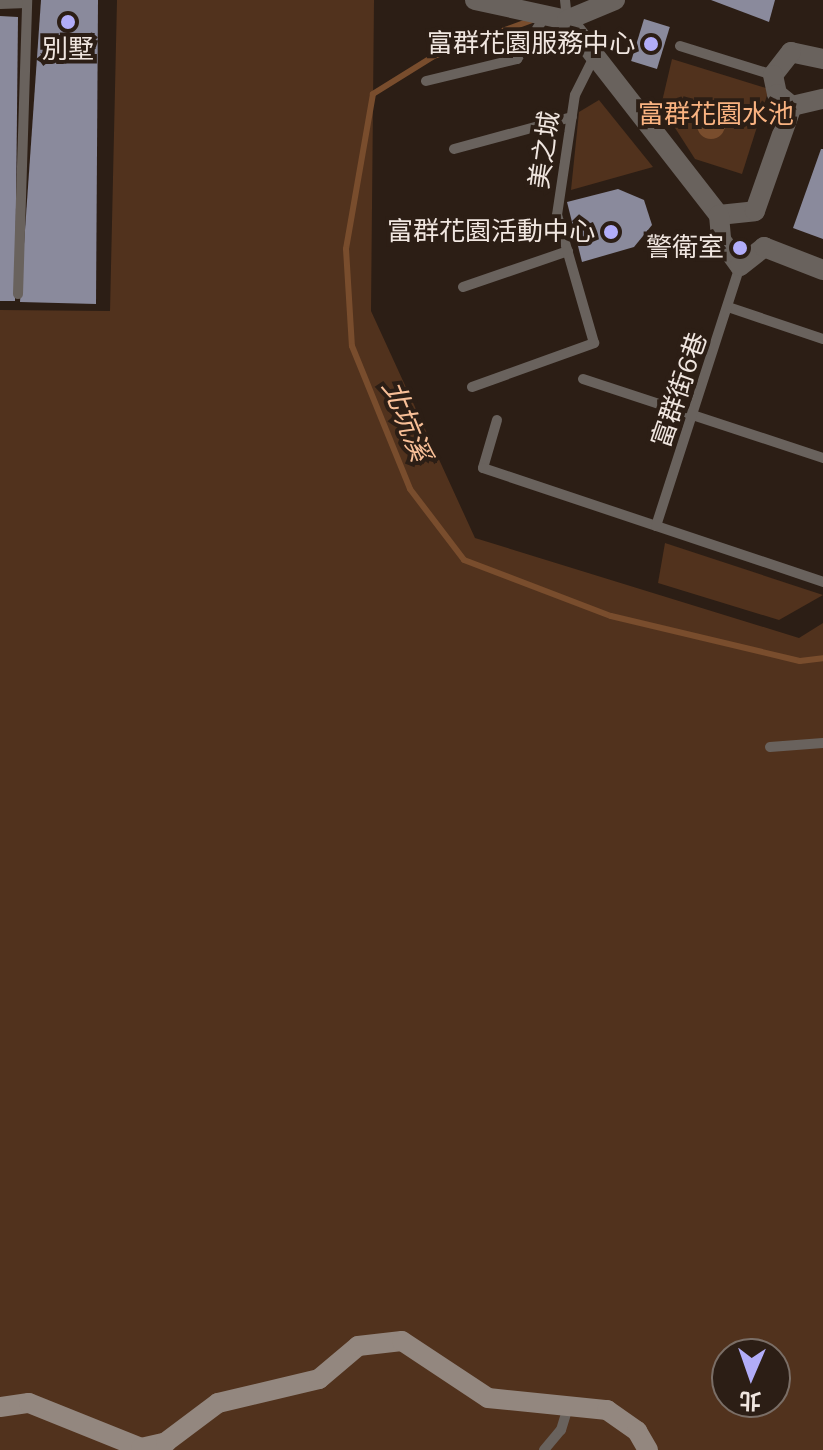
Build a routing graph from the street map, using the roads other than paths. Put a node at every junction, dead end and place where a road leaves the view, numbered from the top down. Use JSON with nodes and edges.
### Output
{"nodes":[{"id":1,"x":475,"y":0,"type":"edge"},
{"id":2,"x":615,"y":0,"type":"edge"},
{"id":3,"x":27,"y":2,"type":"edge"},
{"id":4,"x":0,"y":4,"type":"edge"},
{"id":5,"x":566,"y":10,"type":"edge"},
{"id":6,"x":546,"y":15,"type":"junction"},
{"id":7,"x":680,"y":46,"type":"dead end"},
{"id":8,"x":593,"y":59,"type":"junction"},
{"id":9,"x":823,"y":59,"type":"edge"},
{"id":10,"x":773,"y":75,"type":"junction"},
{"id":11,"x":426,"y":81,"type":"dead end"},
{"id":12,"x":823,"y":99,"type":"edge"},
{"id":13,"x":792,"y":106,"type":"junction"},
{"id":14,"x":572,"y":117,"type":"junction"},
{"id":15,"x":454,"y":149,"type":"dead end"},
{"id":16,"x":719,"y":215,"type":"junction"},
{"id":17,"x":744,"y":217,"type":"junction"},
{"id":18,"x":764,"y":247,"type":"junction"},
{"id":19,"x":568,"y":251,"type":"junction"},
{"id":20,"x":740,"y":266,"type":"junction"},
{"id":21,"x":823,"y":270,"type":"edge"},
{"id":22,"x":463,"y":287,"type":"dead end"},
{"id":23,"x":18,"y":294,"type":"dead end"},
{"id":24,"x":731,"y":308,"type":"junction"},
{"id":25,"x":823,"y":339,"type":"edge"},
{"id":26,"x":583,"y":379,"type":"dead end"},
{"id":27,"x":472,"y":387,"type":"dead end"},
{"id":28,"x":695,"y":415,"type":"junction"},
{"id":29,"x":497,"y":420,"type":"dead end"},
{"id":30,"x":823,"y":458,"type":"edge"},
{"id":31,"x":656,"y":526,"type":"junction"},
{"id":32,"x":823,"y":582,"type":"edge"},
{"id":33,"x":823,"y":743,"type":"edge"},
{"id":34,"x":770,"y":747,"type":"dead end"},
{"id":35,"x":569,"y":1401,"type":"junction"},
{"id":36,"x":0,"y":1407,"type":"edge"},
{"id":37,"x":544,"y":1450,"type":"edge"},
{"id":38,"x":648,"y":1450,"type":"edge"}],
"edges":[{"from":1,"to":6,"type":"street"},
{"from":2,"to":5,"type":"street"},
{"from":3,"to":4,"type":"lane"},
{"from":3,"to":23,"type":"lane"},
{"from":5,"to":6,"type":"street"},
{"from":5,"to":8,"type":"street"},
{"from":6,"to":11,"type":"lane"},
{"from":7,"to":10,"type":"lane"},
{"from":8,"to":14,"type":"lane","name":"美之城"},
{"from":8,"to":16,"type":"street"},
{"from":9,"to":10,"type":"street"},
{"from":10,"to":13,"type":"street"},
{"from":12,"to":13,"type":"street"},
{"from":13,"to":17,"type":"street"},
{"from":14,"to":15,"type":"lane"},
{"from":14,"to":19,"type":"lane","name":"美之城"},
{"from":16,"to":17,"type":"street"},
{"from":16,"to":20,"type":"street"},
{"from":17,"to":18,"type":"street"},
{"from":18,"to":20,"type":"street"},
{"from":18,"to":21,"type":"street"},
{"from":19,"to":22,"type":"lane"},
{"from":19,"to":27,"type":"lane","name":"美之城"},
{"from":20,"to":24,"type":"lane","name":"富群街6巷"},
{"from":24,"to":25,"type":"lane"},
{"from":24,"to":28,"type":"lane","name":"富群街6巷"},
{"from":26,"to":28,"type":"lane"},
{"from":28,"to":30,"type":"lane"},
{"from":28,"to":31,"type":"lane","name":"富群街6巷"},
{"from":29,"to":31,"type":"lane"},
{"from":31,"to":32,"type":"lane"},
{"from":33,"to":34,"type":"lane"},
{"from":35,"to":36,"type":"street"},
{"from":35,"to":37,"type":"lane"},
{"from":35,"to":38,"type":"street"}]}
